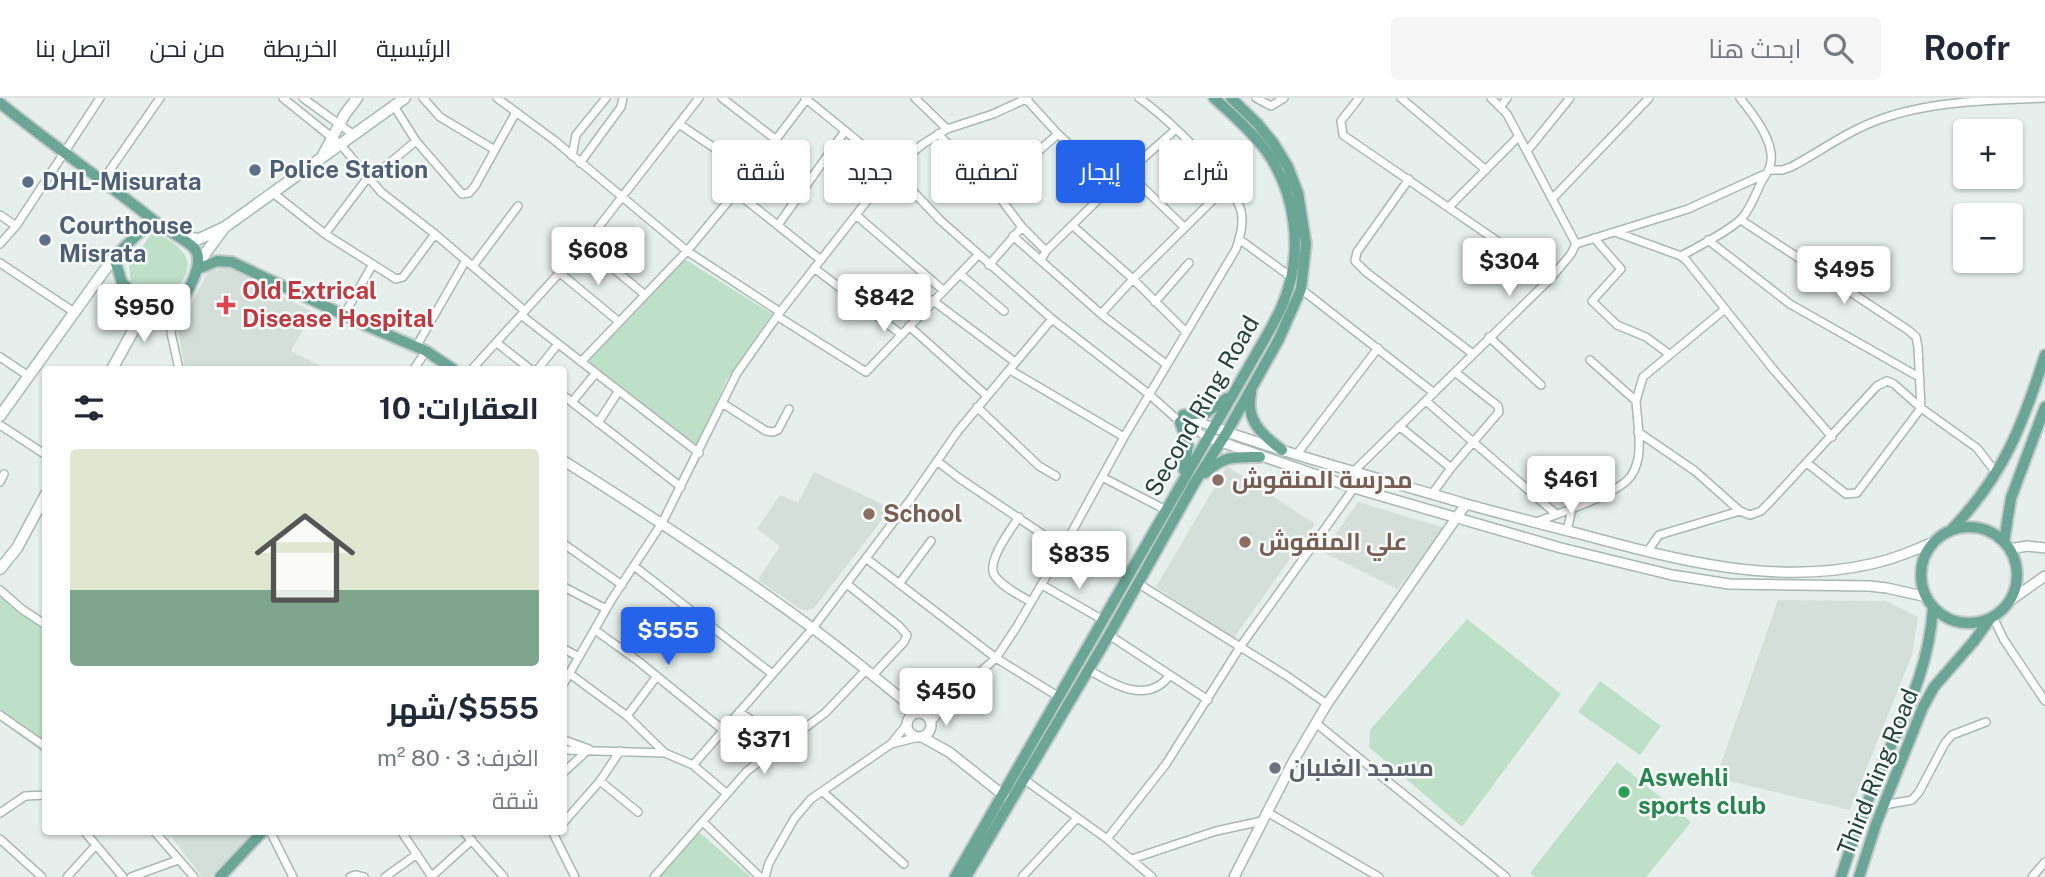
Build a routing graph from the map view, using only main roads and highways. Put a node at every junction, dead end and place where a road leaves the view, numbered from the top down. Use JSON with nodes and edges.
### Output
{"nodes":[{"id":1,"x":357,"y":98,"type":"edge"},
{"id":2,"x":405,"y":98,"type":"edge"},
{"id":3,"x":1214,"y":98,"type":"edge"},
{"id":4,"x":1231,"y":98,"type":"edge"},
{"id":5,"x":0,"y":103,"type":"edge"},
{"id":6,"x":322,"y":157,"type":"junction"},
{"id":7,"x":225,"y":227,"type":"junction"},
{"id":8,"x":163,"y":228,"type":"junction"},
{"id":9,"x":176,"y":235,"type":"junction"},
{"id":10,"x":114,"y":257,"type":"junction"},
{"id":11,"x":199,"y":265,"type":"junction"},
{"id":12,"x":148,"y":304,"type":"junction"},
{"id":13,"x":2045,"y":355,"type":"edge"},
{"id":14,"x":114,"y":366,"type":"edge"},
{"id":15,"x":448,"y":366,"type":"edge"},
{"id":16,"x":1253,"y":386,"type":"junction"},
{"id":17,"x":1232,"y":394,"type":"junction"},
{"id":18,"x":2045,"y":407,"type":"edge"},
{"id":19,"x":0,"y":416,"type":"edge"},
{"id":20,"x":1282,"y":450,"type":"road end"},
{"id":21,"x":1260,"y":457,"type":"road end"},
{"id":22,"x":1195,"y":482,"type":"junction"},
{"id":23,"x":1181,"y":484,"type":"junction"},
{"id":24,"x":42,"y":501,"type":"edge"},
{"id":25,"x":1950,"y":531,"type":"junction"},
{"id":26,"x":2007,"y":545,"type":"junction"},
{"id":27,"x":0,"y":569,"type":"edge"},
{"id":28,"x":1930,"y":602,"type":"junction"},
{"id":29,"x":1992,"y":618,"type":"junction"},
{"id":30,"x":1007,"y":798,"type":"junction"},
{"id":31,"x":259,"y":835,"type":"edge"},
{"id":32,"x":220,"y":877,"type":"edge"},
{"id":33,"x":955,"y":877,"type":"edge"},
{"id":34,"x":966,"y":877,"type":"edge"},
{"id":35,"x":1841,"y":877,"type":"edge"},
{"id":36,"x":1859,"y":877,"type":"edge"}],
"edges":[{"from":1,"to":6,"type":"main road"},
{"from":2,"to":6,"type":"main road"},
{"from":3,"to":17,"type":"main road","name":"Second Ring Road"},
{"from":4,"to":16,"type":"main road","name":"Second Ring Road"},
{"from":5,"to":8,"type":"main road"},
{"from":6,"to":7,"type":"main road"},
{"from":7,"to":9,"type":"main road"},
{"from":7,"to":11,"type":"main road"},
{"from":8,"to":9,"type":"main road"},
{"from":8,"to":10,"type":"main road"},
{"from":9,"to":11,"type":"main road"},
{"from":10,"to":12,"type":"main road"},
{"from":10,"to":19,"type":"main road"},
{"from":11,"to":12,"type":"main road"},
{"from":11,"to":15,"type":"main road"},
{"from":12,"to":14,"type":"main road"},
{"from":13,"to":25,"type":"main road"},
{"from":16,"to":20,"type":"main road"},
{"from":16,"to":22,"type":"main road","name":"Second Ring Road"},
{"from":17,"to":23,"type":"main road","name":"Second Ring Road"},
{"from":17,"to":23,"type":"main road"},
{"from":18,"to":26,"type":"main road"},
{"from":21,"to":22,"type":"main road"},
{"from":22,"to":30,"type":"main road","name":"Second Ring Road"},
{"from":23,"to":30,"type":"main road","name":"Second Ring Road"},
{"from":24,"to":27,"type":"main road"},
{"from":25,"to":26,"type":"main road"},
{"from":25,"to":28,"type":"main road"},
{"from":26,"to":29,"type":"main road"},
{"from":28,"to":29,"type":"main road"},
{"from":28,"to":35,"type":"main road","name":"Third Ring Road"},
{"from":29,"to":36,"type":"main road","name":"Third Ring Road"},
{"from":30,"to":33,"type":"main road","name":"Second Ring Road"},
{"from":30,"to":34,"type":"main road","name":"Second Ring Road"},
{"from":31,"to":32,"type":"main road"}]}
